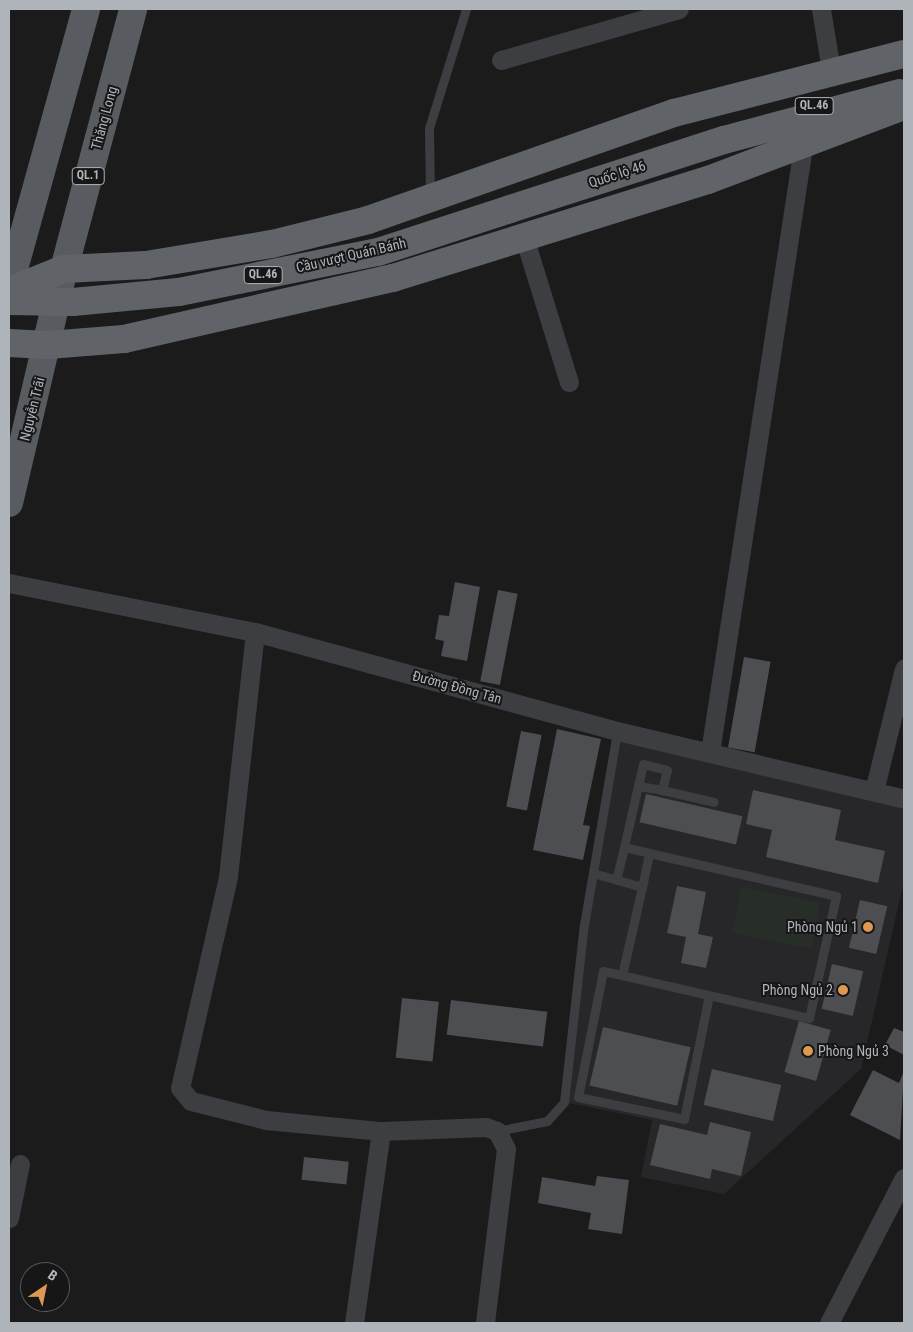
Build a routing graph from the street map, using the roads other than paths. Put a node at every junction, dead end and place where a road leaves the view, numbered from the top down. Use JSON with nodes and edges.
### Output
{"nodes":[{"id":1,"x":86,"y":9,"type":"edge"},
{"id":2,"x":133,"y":9,"type":"edge"},
{"id":3,"x":466,"y":9,"type":"edge"},
{"id":4,"x":679,"y":9,"type":"edge"},
{"id":5,"x":821,"y":9,"type":"edge"},
{"id":6,"x":904,"y":54,"type":"edge"},
{"id":7,"x":500,"y":60,"type":"dead end"},
{"id":8,"x":831,"y":70,"type":"junction"},
{"id":9,"x":904,"y":72,"type":"edge"},
{"id":10,"x":904,"y":92,"type":"edge"},
{"id":11,"x":904,"y":106,"type":"edge"},
{"id":12,"x":724,"y":140,"type":"junction"},
{"id":13,"x":803,"y":147,"type":"junction"},
{"id":14,"x":430,"y":198,"type":"junction"},
{"id":15,"x":510,"y":209,"type":"joint"},
{"id":16,"x":524,"y":238,"type":"junction"},
{"id":17,"x":64,"y":269,"type":"junction"},
{"id":18,"x":9,"y":287,"type":"edge"},
{"id":19,"x":9,"y":291,"type":"edge"},
{"id":20,"x":9,"y":301,"type":"edge"},
{"id":21,"x":9,"y":343,"type":"edge"},
{"id":22,"x":48,"y":345,"type":"junction"},
{"id":23,"x":569,"y":382,"type":"dead end"},
{"id":24,"x":9,"y":503,"type":"edge"},
{"id":25,"x":9,"y":583,"type":"edge"},
{"id":26,"x":255,"y":632,"type":"junction"},
{"id":27,"x":904,"y":670,"type":"edge"},
{"id":28,"x":617,"y":730,"type":"junction"},
{"id":29,"x":710,"y":752,"type":"junction"},
{"id":30,"x":638,"y":786,"type":"junction"},
{"id":31,"x":662,"y":790,"type":"junction"},
{"id":32,"x":874,"y":791,"type":"junction"},
{"id":33,"x":904,"y":799,"type":"edge"},
{"id":34,"x":714,"y":802,"type":"dead end"},
{"id":35,"x":624,"y":847,"type":"junction"},
{"id":36,"x":649,"y":854,"type":"junction"},
{"id":37,"x":593,"y":873,"type":"junction"},
{"id":38,"x":616,"y":880,"type":"junction"},
{"id":39,"x":642,"y":887,"type":"junction"},
{"id":40,"x":622,"y":975,"type":"junction"},
{"id":41,"x":709,"y":995,"type":"junction"},
{"id":42,"x":381,"y":1130,"type":"junction"},
{"id":43,"x":497,"y":1131,"type":"junction"},
{"id":44,"x":20,"y":1164,"type":"dead end"},
{"id":45,"x":904,"y":1178,"type":"edge"},
{"id":46,"x":9,"y":1218,"type":"edge"},
{"id":47,"x":354,"y":1323,"type":"edge"},
{"id":48,"x":484,"y":1323,"type":"edge"},
{"id":49,"x":829,"y":1323,"type":"edge"}],
"edges":[{"from":1,"to":18,"type":"main road"},
{"from":2,"to":17,"type":"main road","name":"Thăng Long","number":"QL.1"},
{"from":3,"to":14,"type":"lane"},
{"from":4,"to":7,"type":"street"},
{"from":5,"to":8,"type":"street"},
{"from":6,"to":8,"type":"highway"},
{"from":8,"to":14,"type":"highway"},
{"from":9,"to":12,"type":"highway","name":"Quốc lộ 46","number":"QL.46"},
{"from":10,"to":12,"type":"highway","name":"Quốc lộ 46","number":"QL.46"},
{"from":11,"to":13,"type":"highway"},
{"from":12,"to":15,"type":"highway","name":"Quốc lộ 46","number":"QL.46"},
{"from":13,"to":16,"type":"highway"},
{"from":13,"to":29,"type":"street"},
{"from":14,"to":17,"type":"highway"},
{"from":15,"to":20,"type":"highway","name":"Cầu vượt Quán Bánh","number":"QL.46","bridge":true},
{"from":16,"to":22,"type":"highway"},
{"from":16,"to":23,"type":"street"},
{"from":17,"to":19,"type":"highway"},
{"from":17,"to":22,"type":"main road","name":"Thăng Long","number":"QL.1"},
{"from":21,"to":22,"type":"highway"},
{"from":22,"to":24,"type":"main road","name":"Nguyễn Trãi","number":"QL.1"},
{"from":25,"to":26,"type":"street","name":"Đường Đồng Tân"},
{"from":26,"to":28,"type":"street","name":"Đường Đồng Tân"},
{"from":26,"to":42,"type":"street"},
{"from":27,"to":32,"type":"street"},
{"from":28,"to":29,"type":"street","name":"Đường Đồng Tân"},
{"from":28,"to":37,"type":"lane"},
{"from":29,"to":32,"type":"street","name":"Đường Đồng Tân"},
{"from":30,"to":31,"type":"lane"},
{"from":30,"to":31,"type":"lane"},
{"from":30,"to":35,"type":"lane"},
{"from":31,"to":34,"type":"lane"},
{"from":32,"to":33,"type":"street","name":"Đường Đồng Tân"},
{"from":35,"to":36,"type":"lane"},
{"from":35,"to":38,"type":"lane"},
{"from":36,"to":39,"type":"lane"},
{"from":36,"to":41,"type":"lane"},
{"from":37,"to":38,"type":"lane"},
{"from":37,"to":43,"type":"lane"},
{"from":38,"to":39,"type":"lane"},
{"from":39,"to":40,"type":"lane"},
{"from":40,"to":41,"type":"lane"},
{"from":40,"to":41,"type":"lane"},
{"from":42,"to":43,"type":"street"},
{"from":42,"to":47,"type":"street"},
{"from":43,"to":48,"type":"street"},
{"from":44,"to":46,"type":"street"},
{"from":45,"to":49,"type":"street"}]}
